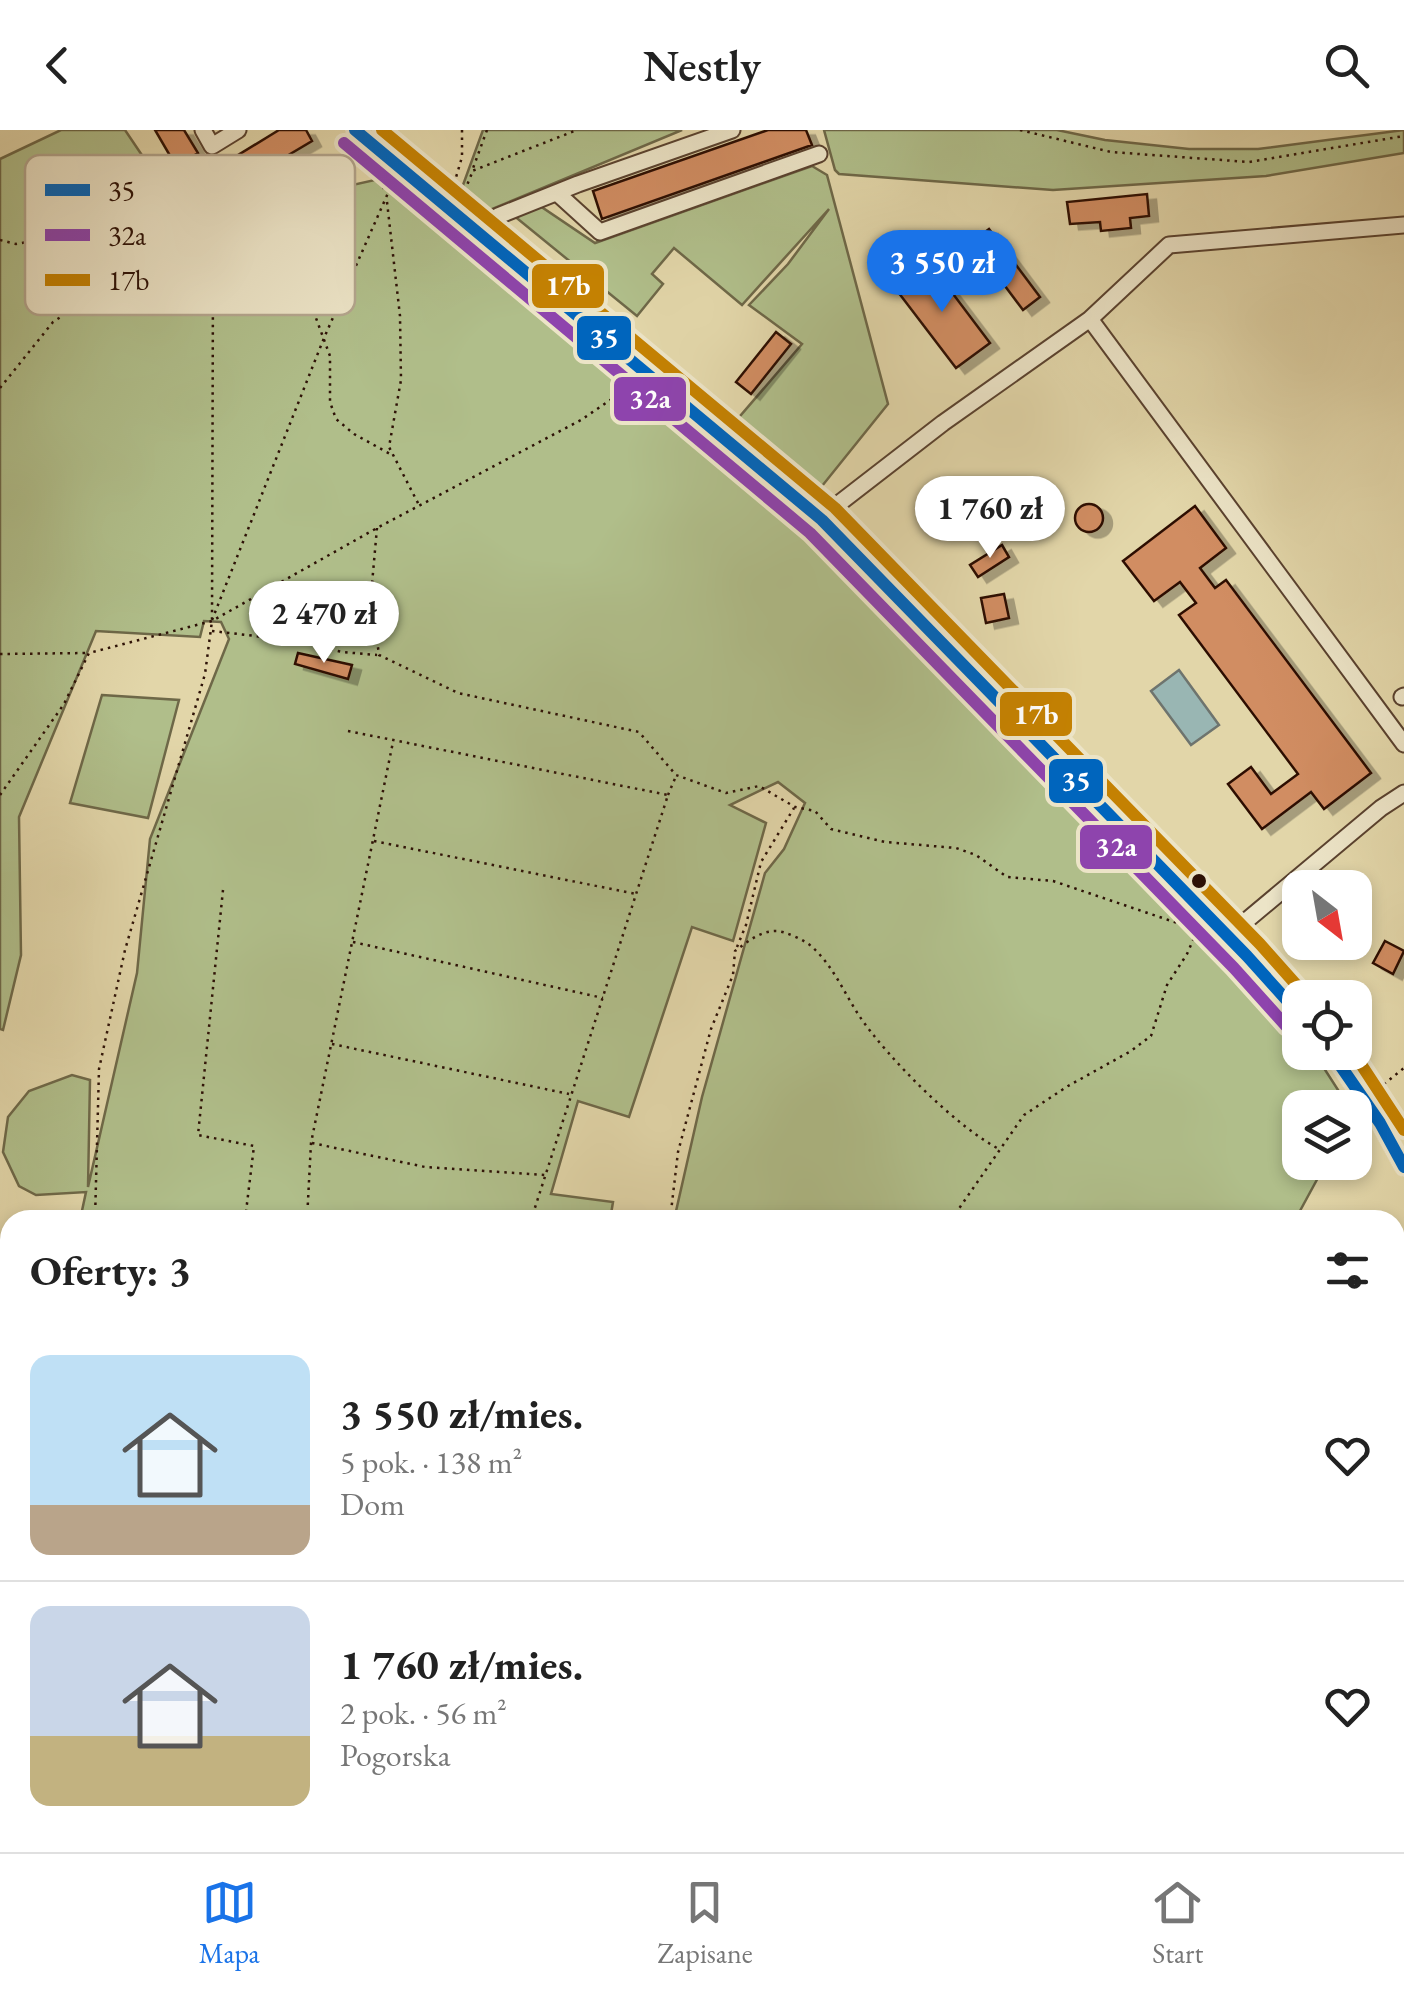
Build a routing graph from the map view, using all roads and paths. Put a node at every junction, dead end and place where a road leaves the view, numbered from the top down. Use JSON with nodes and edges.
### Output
{"nodes":[{"id":1,"x":203,"y":130,"type":"edge"},
{"id":2,"x":238,"y":130,"type":"edge"},
{"id":3,"x":356,"y":130,"type":"edge"},
{"id":4,"x":462,"y":130,"type":"edge"},
{"id":5,"x":487,"y":130,"type":"edge"},
{"id":6,"x":577,"y":130,"type":"edge"},
{"id":7,"x":732,"y":130,"type":"edge"},
{"id":8,"x":1020,"y":130,"type":"edge"},
{"id":9,"x":1404,"y":136,"type":"edge"},
{"id":10,"x":219,"y":148,"type":"dead end"},
{"id":11,"x":818,"y":154,"type":"dead end"},
{"id":12,"x":223,"y":155,"type":"edge"},
{"id":13,"x":388,"y":172,"type":"dead end"},
{"id":14,"x":472,"y":172,"type":"junction"},
{"id":15,"x":556,"y":192,"type":"junction"},
{"id":16,"x":386,"y":198,"type":"junction"},
{"id":17,"x":1404,"y":225,"type":"edge"},
{"id":18,"x":477,"y":231,"type":"junction"},
{"id":19,"x":0,"y":240,"type":"edge"},
{"id":20,"x":25,"y":242,"type":"edge"},
{"id":21,"x":355,"y":268,"type":"edge"},
{"id":22,"x":63,"y":315,"type":"edge"},
{"id":23,"x":213,"y":315,"type":"edge"},
{"id":24,"x":315,"y":315,"type":"edge"},
{"id":25,"x":334,"y":315,"type":"edge"},
{"id":26,"x":1090,"y":319,"type":"junction"},
{"id":27,"x":324,"y":338,"type":"junction"},
{"id":28,"x":648,"y":374,"type":"junction"},
{"id":29,"x":0,"y":388,"type":"edge"},
{"id":30,"x":392,"y":455,"type":"junction"},
{"id":31,"x":420,"y":506,"type":"junction"},
{"id":32,"x":822,"y":520,"type":"junction"},
{"id":33,"x":377,"y":528,"type":"junction"},
{"id":34,"x":212,"y":621,"type":"junction"},
{"id":35,"x":210,"y":631,"type":"junction"},
{"id":36,"x":0,"y":654,"type":"edge"},
{"id":37,"x":89,"y":654,"type":"junction"},
{"id":38,"x":379,"y":655,"type":"junction"},
{"id":39,"x":348,"y":731,"type":"dead end"},
{"id":40,"x":394,"y":740,"type":"junction"},
{"id":41,"x":1404,"y":744,"type":"edge"},
{"id":42,"x":676,"y":774,"type":"junction"},
{"id":43,"x":1404,"y":793,"type":"edge"},
{"id":44,"x":0,"y":796,"type":"edge"},
{"id":45,"x":668,"y":796,"type":"junction"},
{"id":46,"x":795,"y":807,"type":"junction"},
{"id":47,"x":372,"y":841,"type":"junction"},
{"id":48,"x":223,"y":890,"type":"dead end"},
{"id":49,"x":636,"y":894,"type":"junction"},
{"id":50,"x":1210,"y":918,"type":"junction"},
{"id":51,"x":1198,"y":930,"type":"junction"},
{"id":52,"x":1228,"y":936,"type":"junction"},
{"id":53,"x":352,"y":942,"type":"junction"},
{"id":54,"x":735,"y":952,"type":"junction"},
{"id":55,"x":1282,"y":995,"type":"edge"},
{"id":56,"x":603,"y":998,"type":"junction"},
{"id":57,"x":331,"y":1044,"type":"junction"},
{"id":58,"x":1404,"y":1068,"type":"edge"},
{"id":59,"x":1372,"y":1093,"type":"edge"},
{"id":60,"x":572,"y":1095,"type":"junction"},
{"id":61,"x":1372,"y":1112,"type":"edge"},
{"id":62,"x":310,"y":1143,"type":"junction"},
{"id":63,"x":1001,"y":1150,"type":"junction"},
{"id":64,"x":1404,"y":1166,"type":"edge"},
{"id":65,"x":546,"y":1175,"type":"junction"},
{"id":66,"x":95,"y":1210,"type":"edge"},
{"id":67,"x":245,"y":1210,"type":"edge"},
{"id":68,"x":307,"y":1210,"type":"edge"},
{"id":69,"x":534,"y":1210,"type":"edge"},
{"id":70,"x":672,"y":1210,"type":"edge"},
{"id":71,"x":958,"y":1210,"type":"edge"}],
"edges":[{"from":1,"to":2,"type":"street"},
{"from":3,"to":18,"type":"street"},
{"from":4,"to":14,"type":"path"},
{"from":5,"to":14,"type":"path"},
{"from":6,"to":14,"type":"path"},
{"from":7,"to":15,"type":"street"},
{"from":8,"to":9,"type":"path"},
{"from":10,"to":12,"type":"path"},
{"from":11,"to":15,"type":"street"},
{"from":13,"to":16,"type":"path"},
{"from":15,"to":18,"type":"street"},
{"from":16,"to":21,"type":"path"},
{"from":16,"to":30,"type":"path"},
{"from":17,"to":26,"type":"street"},
{"from":18,"to":28,"type":"street"},
{"from":19,"to":20,"type":"path"},
{"from":22,"to":29,"type":"path"},
{"from":23,"to":34,"type":"path"},
{"from":24,"to":27,"type":"path"},
{"from":25,"to":27,"type":"path"},
{"from":26,"to":32,"type":"street"},
{"from":26,"to":41,"type":"street"},
{"from":27,"to":30,"type":"path"},
{"from":27,"to":34,"type":"path"},
{"from":28,"to":31,"type":"path"},
{"from":28,"to":32,"type":"street"},
{"from":30,"to":31,"type":"path"},
{"from":31,"to":33,"type":"path"},
{"from":32,"to":50,"type":"street"},
{"from":33,"to":34,"type":"path"},
{"from":33,"to":38,"type":"path"},
{"from":34,"to":35,"type":"path"},
{"from":34,"to":37,"type":"path"},
{"from":35,"to":38,"type":"path"},
{"from":35,"to":66,"type":"path"},
{"from":36,"to":37,"type":"path"},
{"from":37,"to":44,"type":"path"},
{"from":38,"to":42,"type":"path"},
{"from":39,"to":40,"type":"path"},
{"from":40,"to":45,"type":"path"},
{"from":40,"to":47,"type":"path"},
{"from":42,"to":45,"type":"path"},
{"from":42,"to":46,"type":"path"},
{"from":43,"to":52,"type":"street"},
{"from":45,"to":49,"type":"path"},
{"from":46,"to":51,"type":"path"},
{"from":46,"to":54,"type":"path"},
{"from":47,"to":49,"type":"path"},
{"from":47,"to":53,"type":"path"},
{"from":48,"to":67,"type":"path"},
{"from":49,"to":56,"type":"path"},
{"from":50,"to":51,"type":"path"},
{"from":50,"to":52,"type":"street"},
{"from":51,"to":63,"type":"path"},
{"from":52,"to":55,"type":"street"},
{"from":53,"to":56,"type":"path"},
{"from":53,"to":57,"type":"path"},
{"from":54,"to":63,"type":"path"},
{"from":54,"to":70,"type":"path"},
{"from":56,"to":60,"type":"path"},
{"from":57,"to":60,"type":"path"},
{"from":57,"to":62,"type":"path"},
{"from":58,"to":59,"type":"path"},
{"from":60,"to":65,"type":"path"},
{"from":61,"to":64,"type":"street"},
{"from":62,"to":65,"type":"path"},
{"from":62,"to":68,"type":"path"},
{"from":63,"to":71,"type":"path"},
{"from":65,"to":69,"type":"path"}]}
